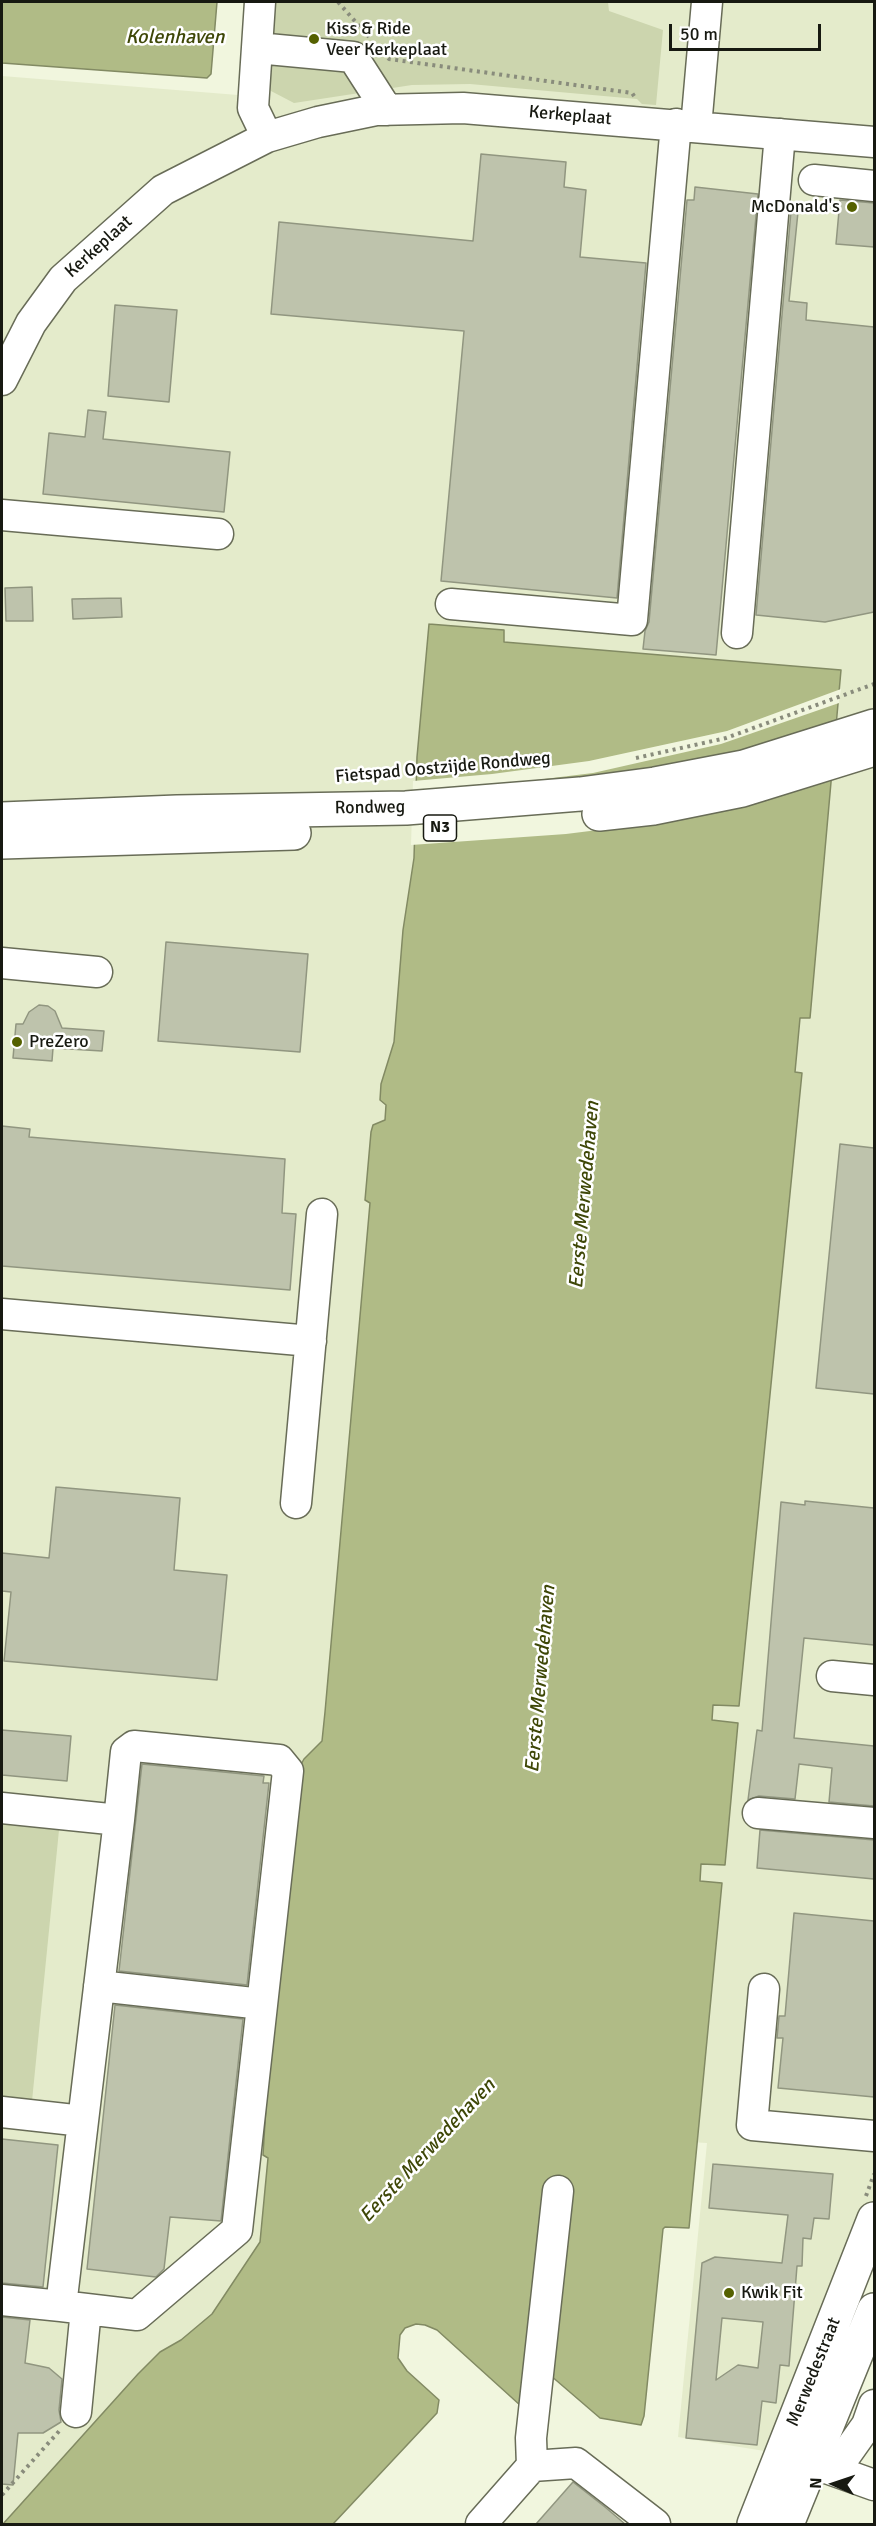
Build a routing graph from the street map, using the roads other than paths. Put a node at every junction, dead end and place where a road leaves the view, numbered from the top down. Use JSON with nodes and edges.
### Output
{"nodes":[{"id":1,"x":260,"y":2,"type":"edge"},
{"id":2,"x":707,"y":2,"type":"edge"},
{"id":3,"x":256,"y":48,"type":"junction"},
{"id":4,"x":387,"y":110,"type":"junction"},
{"id":5,"x":686,"y":125,"type":"junction"},
{"id":6,"x":780,"y":134,"type":"junction"},
{"id":7,"x":267,"y":137,"type":"junction"},
{"id":8,"x":874,"y":142,"type":"edge"},
{"id":9,"x":814,"y":180,"type":"dead end"},
{"id":10,"x":874,"y":186,"type":"edge"},
{"id":11,"x":2,"y":380,"type":"edge"},
{"id":12,"x":2,"y":514,"type":"edge"},
{"id":13,"x":218,"y":534,"type":"dead end"},
{"id":14,"x":451,"y":604,"type":"dead end"},
{"id":15,"x":737,"y":633,"type":"dead end"},
{"id":16,"x":870,"y":739,"type":"edge"},
{"id":17,"x":2,"y":819,"type":"edge"},
{"id":18,"x":2,"y":842,"type":"edge"},
{"id":19,"x":2,"y":963,"type":"edge"},
{"id":20,"x":97,"y":972,"type":"dead end"},
{"id":21,"x":322,"y":1214,"type":"dead end"},
{"id":22,"x":2,"y":1314,"type":"edge"},
{"id":23,"x":311,"y":1341,"type":"junction"},
{"id":24,"x":296,"y":1503,"type":"dead end"},
{"id":25,"x":832,"y":1676,"type":"dead end"},
{"id":26,"x":874,"y":1680,"type":"edge"},
{"id":27,"x":2,"y":1808,"type":"edge"},
{"id":28,"x":758,"y":1813,"type":"dead end"},
{"id":29,"x":118,"y":1820,"type":"junction"},
{"id":30,"x":874,"y":1823,"type":"edge"},
{"id":31,"x":99,"y":1986,"type":"junction"},
{"id":32,"x":764,"y":1989,"type":"dead end"},
{"id":33,"x":262,"y":2004,"type":"junction"},
{"id":34,"x":2,"y":2112,"type":"edge"},
{"id":35,"x":83,"y":2121,"type":"junction"},
{"id":36,"x":874,"y":2136,"type":"edge"},
{"id":37,"x":558,"y":2191,"type":"dead end"},
{"id":38,"x":874,"y":2219,"type":"edge"},
{"id":39,"x":2,"y":2300,"type":"edge"},
{"id":40,"x":73,"y":2308,"type":"junction"},
{"id":41,"x":874,"y":2310,"type":"edge"},
{"id":42,"x":874,"y":2405,"type":"edge"},
{"id":43,"x":76,"y":2412,"type":"road end"},
{"id":44,"x":532,"y":2466,"type":"junction"},
{"id":45,"x":824,"y":2467,"type":"junction"},
{"id":46,"x":874,"y":2485,"type":"edge"},
{"id":47,"x":481,"y":2524,"type":"edge"},
{"id":48,"x":654,"y":2524,"type":"edge"},
{"id":49,"x":754,"y":2524,"type":"edge"},
{"id":50,"x":787,"y":2524,"type":"edge"}],
"edges":[{"from":1,"to":3,"type":"street"},
{"from":2,"to":5,"type":"street"},
{"from":3,"to":4,"type":"street"},
{"from":3,"to":7,"type":"street"},
{"from":4,"to":5,"type":"street","name":"Kerkeplaat"},
{"from":4,"to":7,"type":"street","name":"Kerkeplaat"},
{"from":5,"to":6,"type":"street","name":"Kerkeplaat"},
{"from":5,"to":14,"type":"street"},
{"from":6,"to":8,"type":"street","name":"Kerkeplaat"},
{"from":6,"to":15,"type":"street"},
{"from":7,"to":11,"type":"street","name":"Kerkeplaat"},
{"from":9,"to":10,"type":"street"},
{"from":12,"to":13,"type":"street"},
{"from":16,"to":17,"type":"main road","name":"Rondweg","number":"N3"},
{"from":16,"to":18,"type":"main road","name":"Rondweg","number":"N3"},
{"from":19,"to":20,"type":"street"},
{"from":21,"to":23,"type":"street"},
{"from":22,"to":23,"type":"street"},
{"from":23,"to":24,"type":"street"},
{"from":25,"to":26,"type":"street"},
{"from":27,"to":29,"type":"street"},
{"from":28,"to":30,"type":"street"},
{"from":29,"to":31,"type":"street"},
{"from":29,"to":33,"type":"street"},
{"from":31,"to":33,"type":"street"},
{"from":31,"to":35,"type":"street"},
{"from":32,"to":36,"type":"street"},
{"from":33,"to":40,"type":"street"},
{"from":34,"to":35,"type":"street"},
{"from":35,"to":40,"type":"street"},
{"from":37,"to":44,"type":"street"},
{"from":38,"to":49,"type":"main road","name":"Merwedestraat"},
{"from":39,"to":40,"type":"street"},
{"from":40,"to":43,"type":"street"},
{"from":41,"to":45,"type":"main road","name":"Merwedestraat"},
{"from":42,"to":45,"type":"street"},
{"from":44,"to":47,"type":"street"},
{"from":44,"to":48,"type":"street"},
{"from":45,"to":46,"type":"street"},
{"from":45,"to":50,"type":"main road","name":"Merwedestraat"}]}
